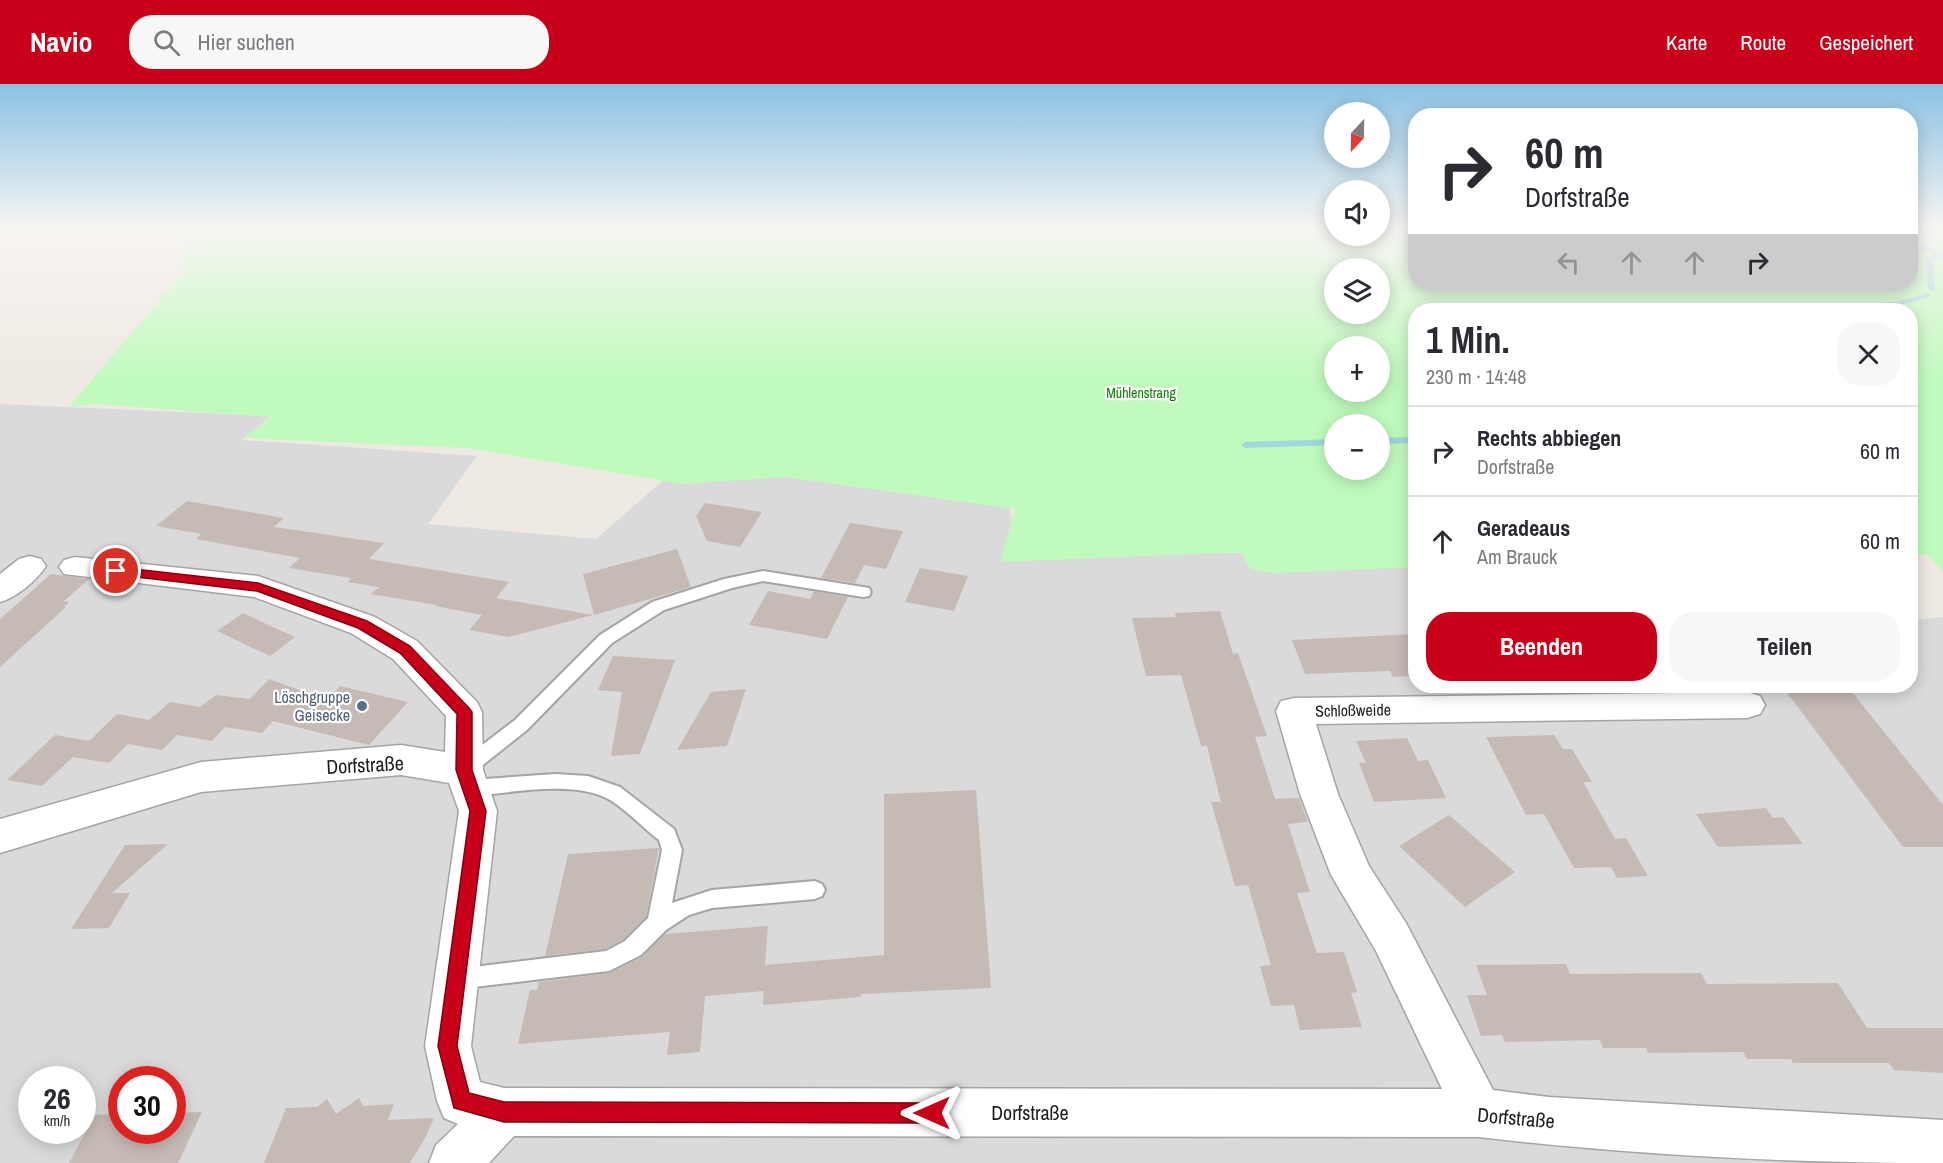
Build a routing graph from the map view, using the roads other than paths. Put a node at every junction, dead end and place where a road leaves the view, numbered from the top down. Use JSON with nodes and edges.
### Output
{"nodes":[{"id":1,"x":30,"y":566,"type":"dead end"},
{"id":2,"x":75,"y":567,"type":"dead end"},
{"id":3,"x":0,"y":591,"type":"edge"},
{"id":4,"x":863,"y":592,"type":"dead end"},
{"id":5,"x":1747,"y":705,"type":"dead end"},
{"id":6,"x":467,"y":779,"type":"junction"},
{"id":7,"x":0,"y":836,"type":"edge"},
{"id":8,"x":815,"y":890,"type":"dead end"},
{"id":9,"x":658,"y":923,"type":"junction"},
{"id":10,"x":456,"y":980,"type":"junction"},
{"id":11,"x":504,"y":1112,"type":"junction"},
{"id":12,"x":1479,"y":1113,"type":"junction"},
{"id":13,"x":1943,"y":1144,"type":"edge"},
{"id":14,"x":454,"y":1163,"type":"edge"}],
"edges":[{"from":1,"to":3,"type":"street"},
{"from":2,"to":6,"type":"street"},
{"from":4,"to":6,"type":"lane"},
{"from":5,"to":12,"type":"street","name":"Schloßweide"},
{"from":6,"to":7,"type":"street","name":"Dorfstraße"},
{"from":6,"to":9,"type":"lane"},
{"from":6,"to":10,"type":"street","name":"Dorfstraße"},
{"from":8,"to":9,"type":"lane"},
{"from":9,"to":10,"type":"lane"},
{"from":10,"to":11,"type":"street","name":"Dorfstraße"},
{"from":11,"to":12,"type":"street","name":"Dorfstraße"},
{"from":11,"to":14,"type":"street"},
{"from":12,"to":13,"type":"street","name":"Dorfstraße"}]}
